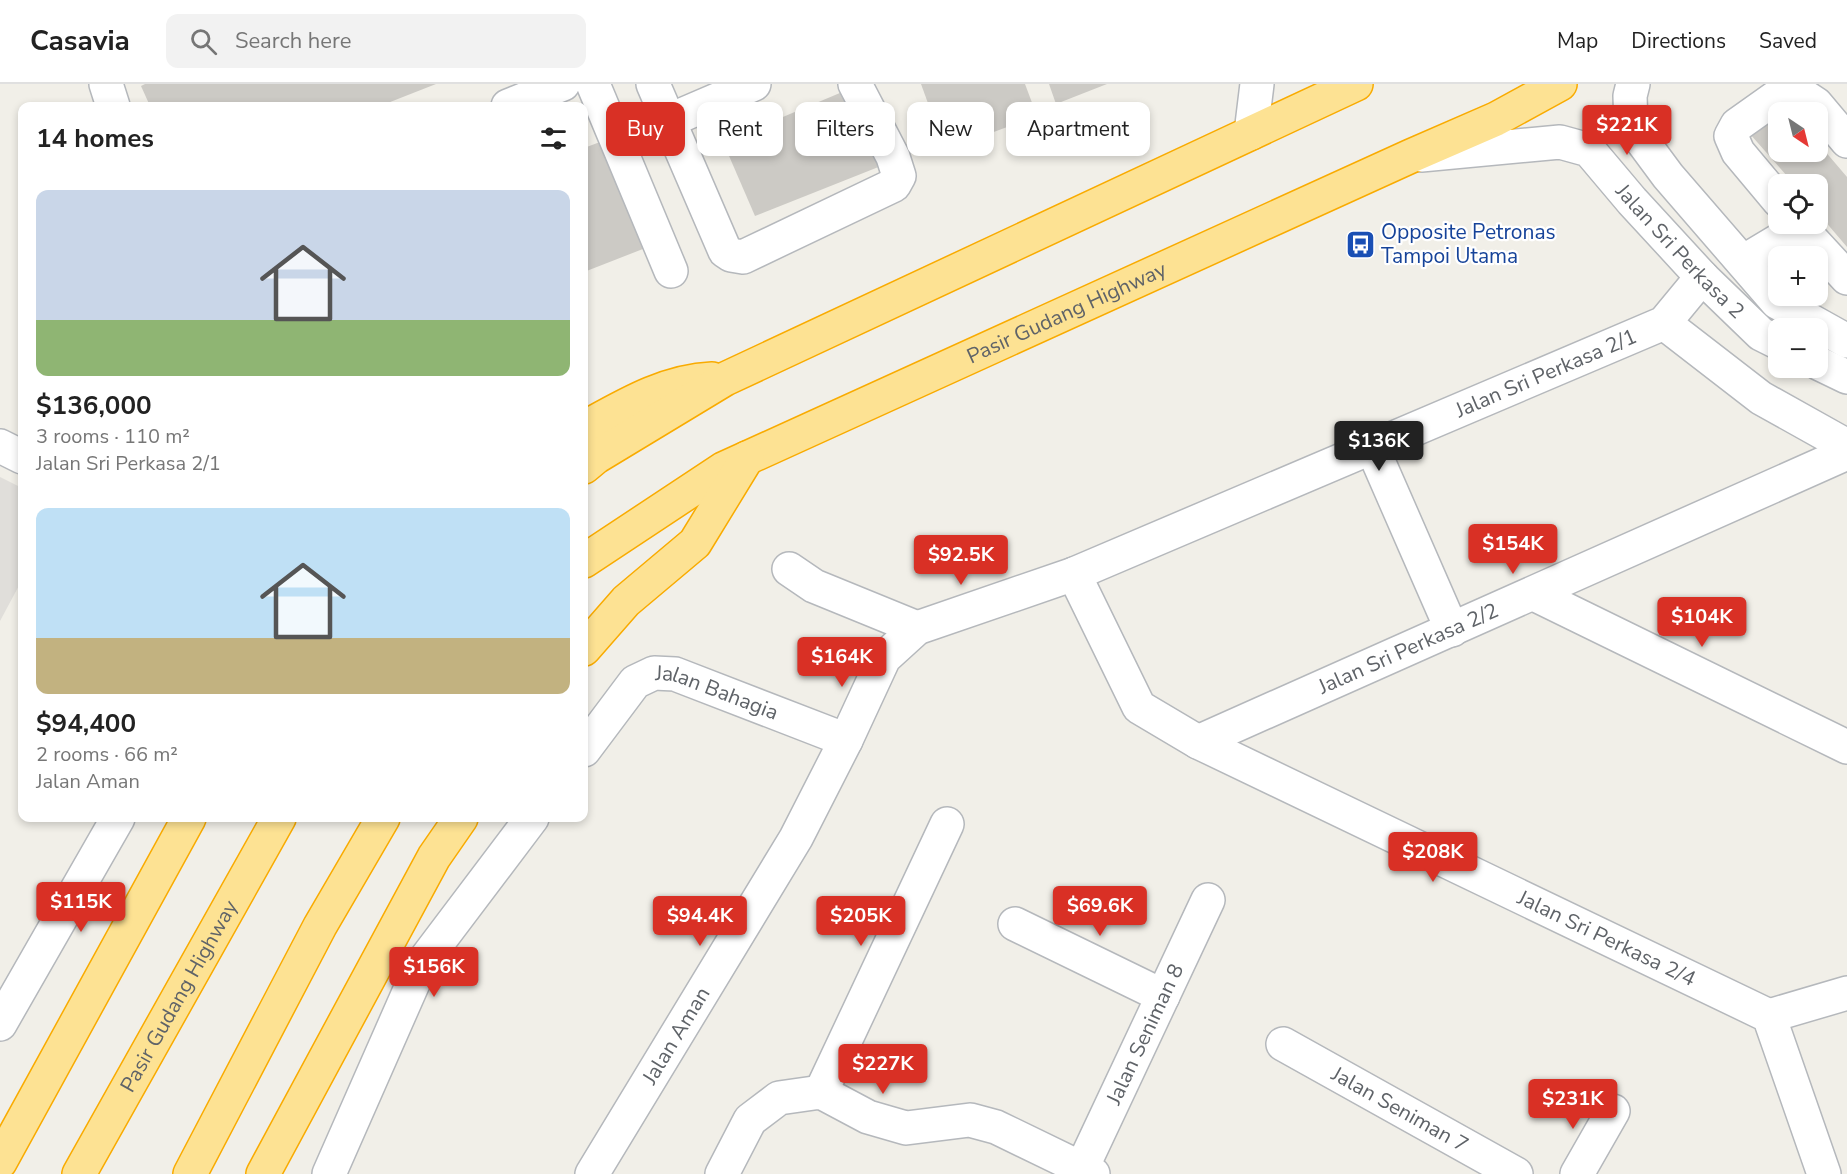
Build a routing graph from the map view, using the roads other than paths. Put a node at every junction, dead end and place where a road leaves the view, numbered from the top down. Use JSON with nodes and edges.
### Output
{"nodes":[{"id":1,"x":106,"y":84,"type":"edge"},
{"id":2,"x":563,"y":84,"type":"edge"},
{"id":3,"x":593,"y":84,"type":"edge"},
{"id":4,"x":653,"y":84,"type":"edge"},
{"id":5,"x":754,"y":84,"type":"edge"},
{"id":6,"x":855,"y":84,"type":"edge"},
{"id":7,"x":1257,"y":84,"type":"edge"},
{"id":8,"x":1356,"y":84,"type":"edge"},
{"id":9,"x":1560,"y":84,"type":"edge"},
{"id":10,"x":1633,"y":84,"type":"edge"},
{"id":11,"x":112,"y":102,"type":"edge"},
{"id":12,"x":517,"y":102,"type":"edge"},
{"id":13,"x":660,"y":102,"type":"edge"},
{"id":14,"x":685,"y":114,"type":"edge"},
{"id":15,"x":1251,"y":134,"type":"junction"},
{"id":16,"x":1847,"y":141,"type":"edge"},
{"id":17,"x":683,"y":156,"type":"edge"},
{"id":18,"x":1411,"y":156,"type":"junction"},
{"id":19,"x":1768,"y":188,"type":"edge"},
{"id":20,"x":1785,"y":234,"type":"edge"},
{"id":21,"x":1807,"y":234,"type":"edge"},
{"id":22,"x":1743,"y":262,"type":"junction"},
{"id":23,"x":671,"y":271,"type":"dead end"},
{"id":24,"x":1702,"y":278,"type":"junction"},
{"id":25,"x":1847,"y":278,"type":"edge"},
{"id":26,"x":1664,"y":323,"type":"junction"},
{"id":27,"x":1768,"y":338,"type":"edge"},
{"id":28,"x":1847,"y":341,"type":"edge"},
{"id":29,"x":1828,"y":368,"type":"edge"},
{"id":30,"x":1847,"y":377,"type":"edge"},
{"id":31,"x":725,"y":379,"type":"junction"},
{"id":32,"x":588,"y":426,"type":"edge"},
{"id":33,"x":0,"y":446,"type":"edge"},
{"id":34,"x":1847,"y":446,"type":"edge"},
{"id":35,"x":1372,"y":447,"type":"junction"},
{"id":36,"x":1847,"y":453,"type":"edge"},
{"id":37,"x":18,"y":455,"type":"edge"},
{"id":38,"x":748,"y":457,"type":"junction"},
{"id":39,"x":588,"y":464,"type":"edge"},
{"id":40,"x":588,"y":558,"type":"edge"},
{"id":41,"x":789,"y":569,"type":"dead end"},
{"id":42,"x":1074,"y":573,"type":"junction"},
{"id":43,"x":1534,"y":594,"type":"junction"},
{"id":44,"x":917,"y":628,"type":"junction"},
{"id":45,"x":1452,"y":630,"type":"junction"},
{"id":46,"x":588,"y":644,"type":"edge"},
{"id":47,"x":846,"y":740,"type":"junction"},
{"id":48,"x":1198,"y":742,"type":"junction"},
{"id":49,"x":588,"y":745,"type":"edge"},
{"id":50,"x":1847,"y":747,"type":"edge"},
{"id":51,"x":116,"y":822,"type":"edge"},
{"id":52,"x":187,"y":822,"type":"edge"},
{"id":53,"x":277,"y":822,"type":"edge"},
{"id":54,"x":381,"y":822,"type":"edge"},
{"id":55,"x":458,"y":822,"type":"edge"},
{"id":56,"x":529,"y":822,"type":"edge"},
{"id":57,"x":947,"y":824,"type":"dead end"},
{"id":58,"x":1208,"y":900,"type":"dead end"},
{"id":59,"x":1015,"y":924,"type":"dead end"},
{"id":60,"x":1847,"y":993,"type":"edge"},
{"id":61,"x":1163,"y":996,"type":"junction"},
{"id":62,"x":1769,"y":1016,"type":"junction"},
{"id":63,"x":0,"y":1024,"type":"edge"},
{"id":64,"x":1283,"y":1044,"type":"dead end"},
{"id":65,"x":821,"y":1092,"type":"junction"},
{"id":66,"x":1613,"y":1111,"type":"dead end"},
{"id":67,"x":0,"y":1161,"type":"edge"},
{"id":68,"x":1088,"y":1171,"type":"edge"},
{"id":69,"x":78,"y":1174,"type":"edge"},
{"id":70,"x":190,"y":1174,"type":"edge"},
{"id":71,"x":263,"y":1174,"type":"edge"},
{"id":72,"x":329,"y":1174,"type":"edge"},
{"id":73,"x":592,"y":1174,"type":"edge"},
{"id":74,"x":722,"y":1174,"type":"edge"},
{"id":75,"x":1516,"y":1174,"type":"edge"},
{"id":76,"x":1577,"y":1174,"type":"edge"},
{"id":77,"x":1824,"y":1174,"type":"edge"}],
"edges":[{"from":1,"to":11,"type":"street"},
{"from":2,"to":12,"type":"street"},
{"from":3,"to":23,"type":"street"},
{"from":4,"to":13,"type":"street"},
{"from":5,"to":14,"type":"street"},
{"from":6,"to":17,"type":"street"},
{"from":7,"to":15,"type":"street"},
{"from":8,"to":15,"type":"highway"},
{"from":9,"to":18,"type":"highway","name":"Pasir Gudang Highway"},
{"from":10,"to":22,"type":"street","name":"Jalan Sri Perkasa 2"},
{"from":15,"to":31,"type":"highway"},
{"from":16,"to":19,"type":"street"},
{"from":18,"to":24,"type":"street","name":"Jalan Sri Perkasa 2"},
{"from":18,"to":38,"type":"highway","name":"Pasir Gudang Highway"},
{"from":20,"to":22,"type":"street"},
{"from":21,"to":25,"type":"street"},
{"from":22,"to":28,"type":"street","name":"Jalan Sri Perkasa 2"},
{"from":24,"to":26,"type":"street","name":"Jalan Sri Perkasa 2/1"},
{"from":24,"to":27,"type":"street","name":"Jalan Sri Perkasa 2"},
{"from":26,"to":34,"type":"street"},
{"from":26,"to":35,"type":"street","name":"Jalan Sri Perkasa 2/1"},
{"from":29,"to":30,"type":"street"},
{"from":31,"to":32,"type":"highway"},
{"from":31,"to":39,"type":"highway"},
{"from":33,"to":37,"type":"street"},
{"from":35,"to":42,"type":"street","name":"Jalan Sri Perkasa 2/1"},
{"from":35,"to":45,"type":"street"},
{"from":36,"to":43,"type":"street","name":"Jalan Sri Perkasa 2/2"},
{"from":38,"to":40,"type":"highway","name":"Pasir Gudang Highway"},
{"from":38,"to":46,"type":"highway"},
{"from":41,"to":44,"type":"street"},
{"from":42,"to":44,"type":"street","name":"Jalan Sri Perkasa 2/1"},
{"from":42,"to":48,"type":"street","name":"Jalan Sri Perkasa 2/4"},
{"from":43,"to":45,"type":"street","name":"Jalan Sri Perkasa 2/2"},
{"from":43,"to":50,"type":"street"},
{"from":44,"to":47,"type":"street","name":"Jalan Aman"},
{"from":45,"to":48,"type":"street","name":"Jalan Sri Perkasa 2/2"},
{"from":47,"to":49,"type":"street","name":"Jalan Bahagia"},
{"from":47,"to":73,"type":"street","name":"Jalan Aman"},
{"from":48,"to":62,"type":"street","name":"Jalan Sri Perkasa 2/4"},
{"from":51,"to":63,"type":"street"},
{"from":52,"to":67,"type":"highway"},
{"from":53,"to":69,"type":"highway","name":"Pasir Gudang Highway"},
{"from":54,"to":70,"type":"highway"},
{"from":55,"to":71,"type":"highway"},
{"from":56,"to":72,"type":"street"},
{"from":57,"to":65,"type":"street"},
{"from":58,"to":61,"type":"street","name":"Jalan Seniman 8"},
{"from":59,"to":61,"type":"street"},
{"from":60,"to":62,"type":"street"},
{"from":61,"to":68,"type":"street","name":"Jalan Seniman 8"},
{"from":62,"to":77,"type":"street"},
{"from":64,"to":75,"type":"street","name":"Jalan Seniman 7"},
{"from":65,"to":68,"type":"street"},
{"from":65,"to":74,"type":"street"},
{"from":66,"to":76,"type":"street"}]}
